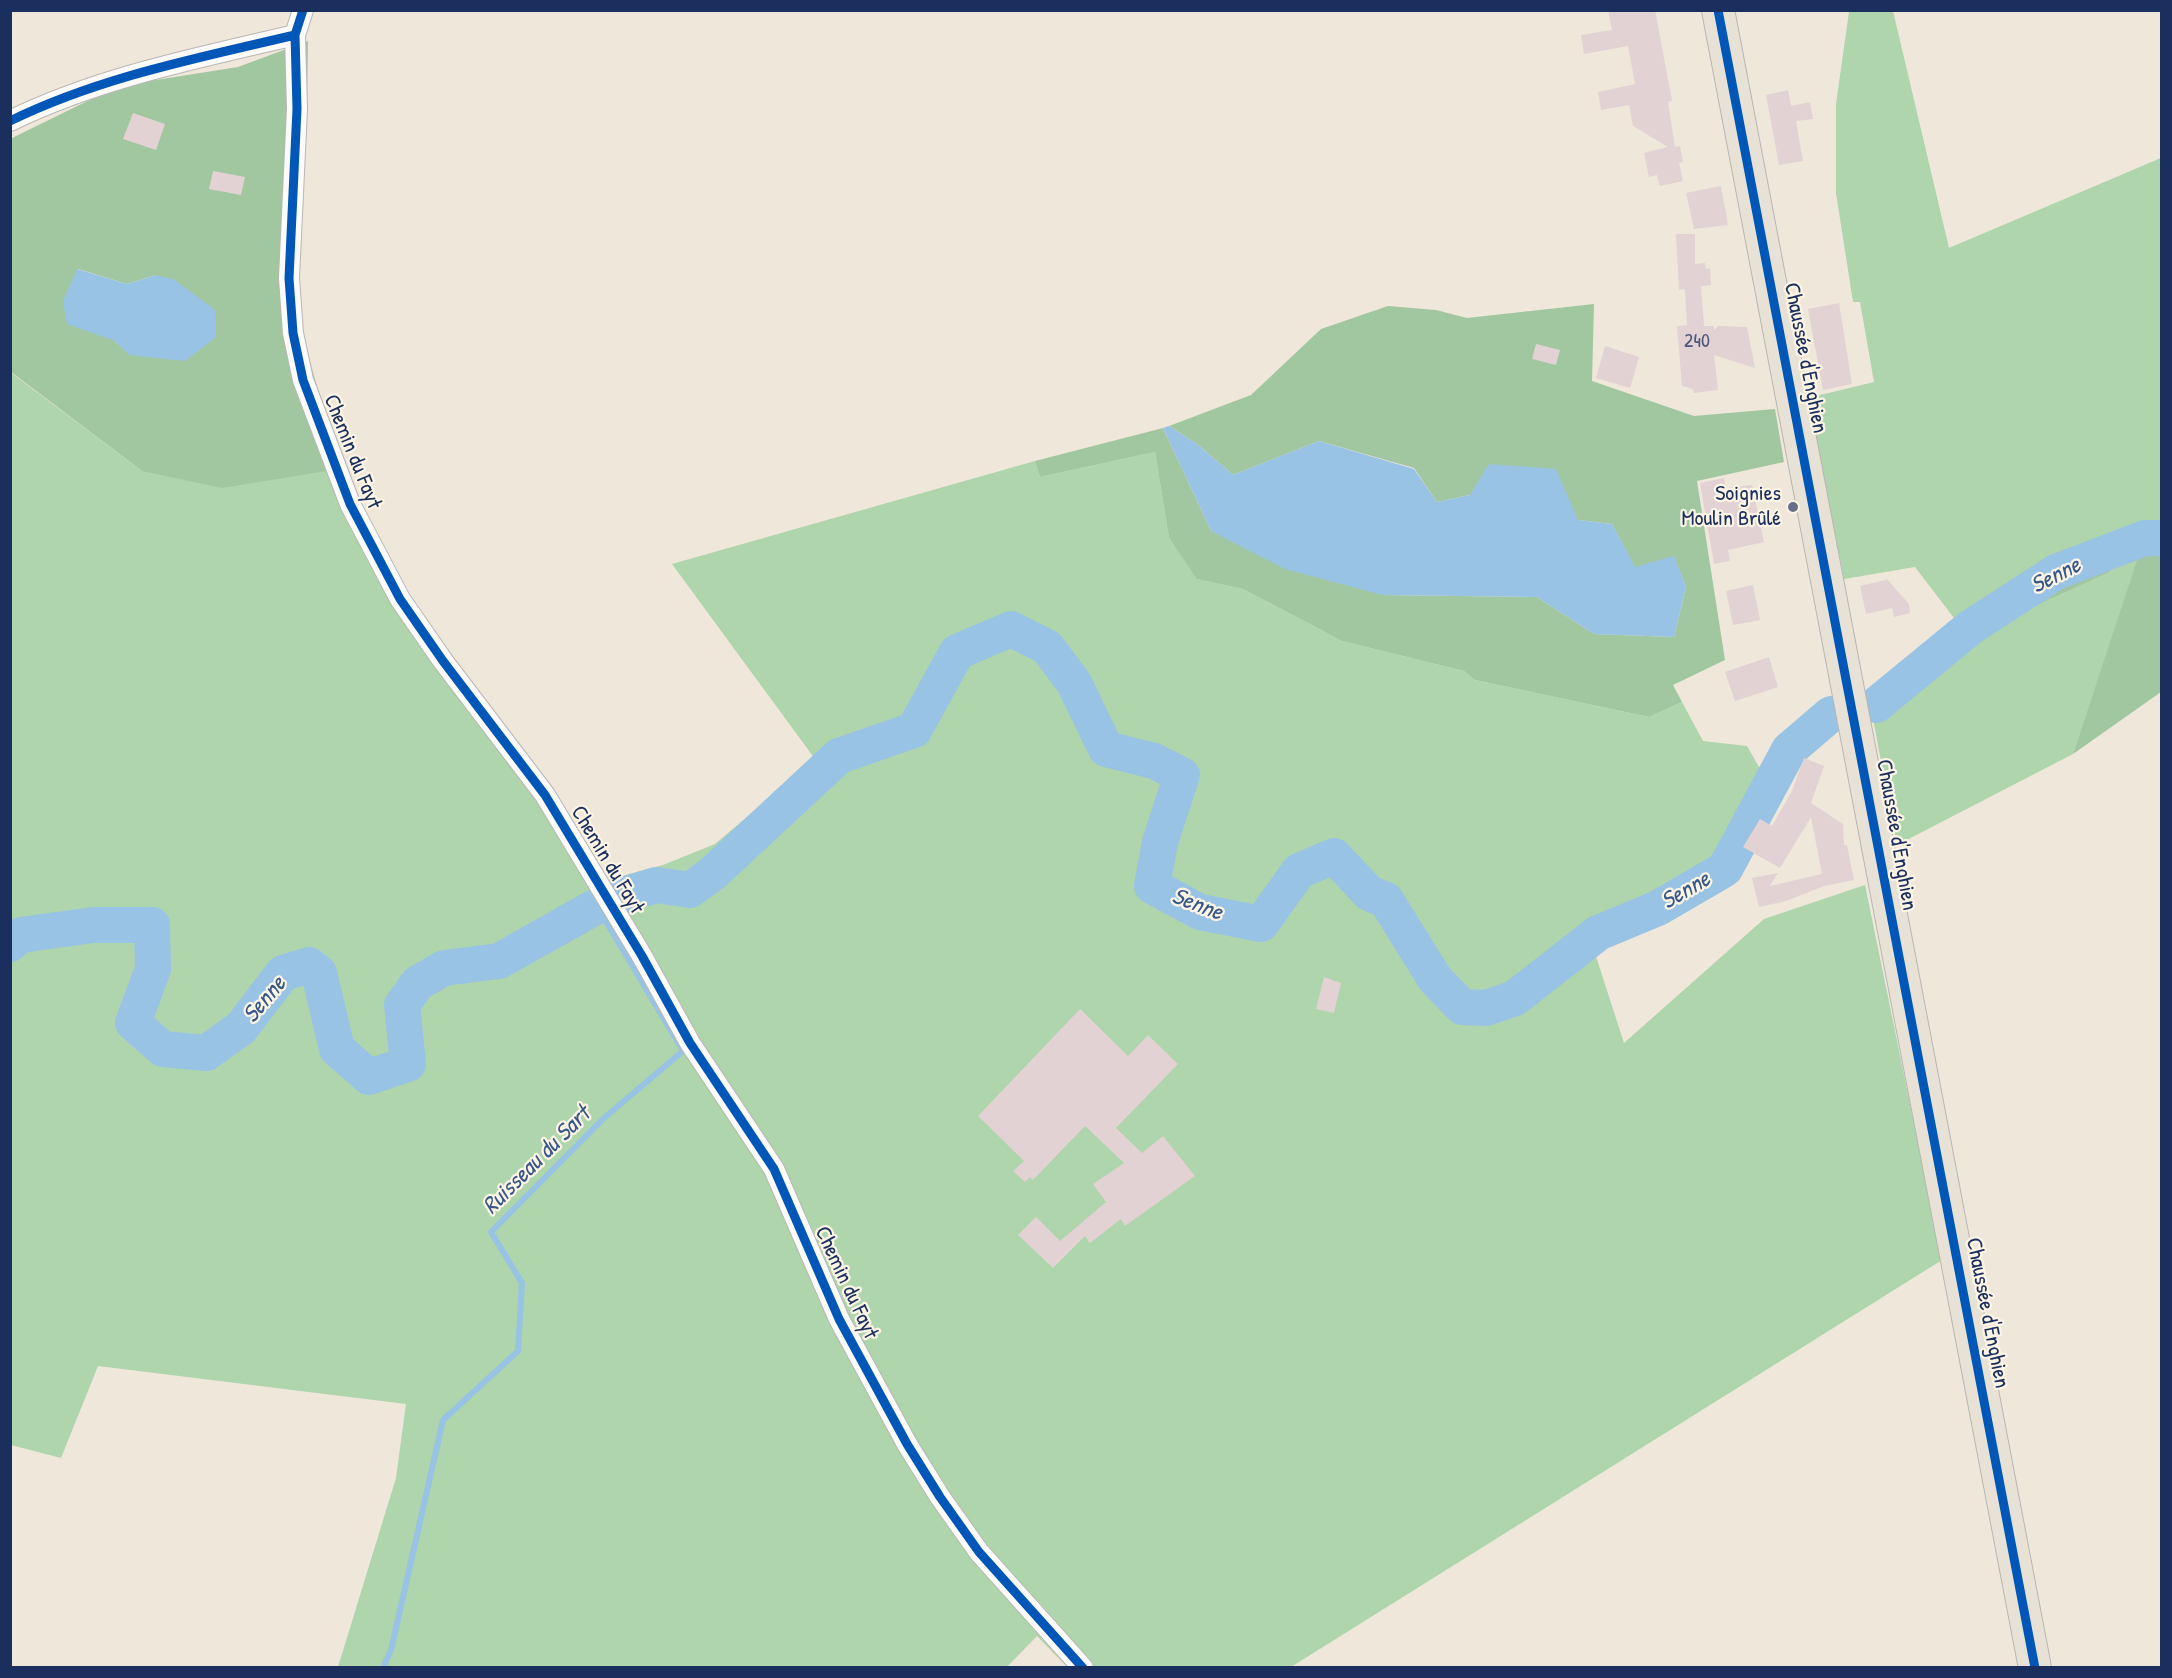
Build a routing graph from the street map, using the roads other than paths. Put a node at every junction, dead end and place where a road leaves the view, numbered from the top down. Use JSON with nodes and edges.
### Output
{"nodes":[{"id":1,"x":303,"y":10,"type":"edge"},
{"id":2,"x":1718,"y":10,"type":"edge"},
{"id":3,"x":295,"y":35,"type":"junction"},
{"id":4,"x":10,"y":121,"type":"edge"},
{"id":5,"x":1083,"y":1668,"type":"edge"},
{"id":6,"x":2035,"y":1668,"type":"edge"}],
"edges":[{"from":1,"to":3,"type":"street","name":"Chemin du Fayt"},
{"from":2,"to":6,"type":"main road","name":"Chaussée d'Enghien"},
{"from":3,"to":4,"type":"street"},
{"from":3,"to":5,"type":"street","name":"Chemin du Fayt"}]}
